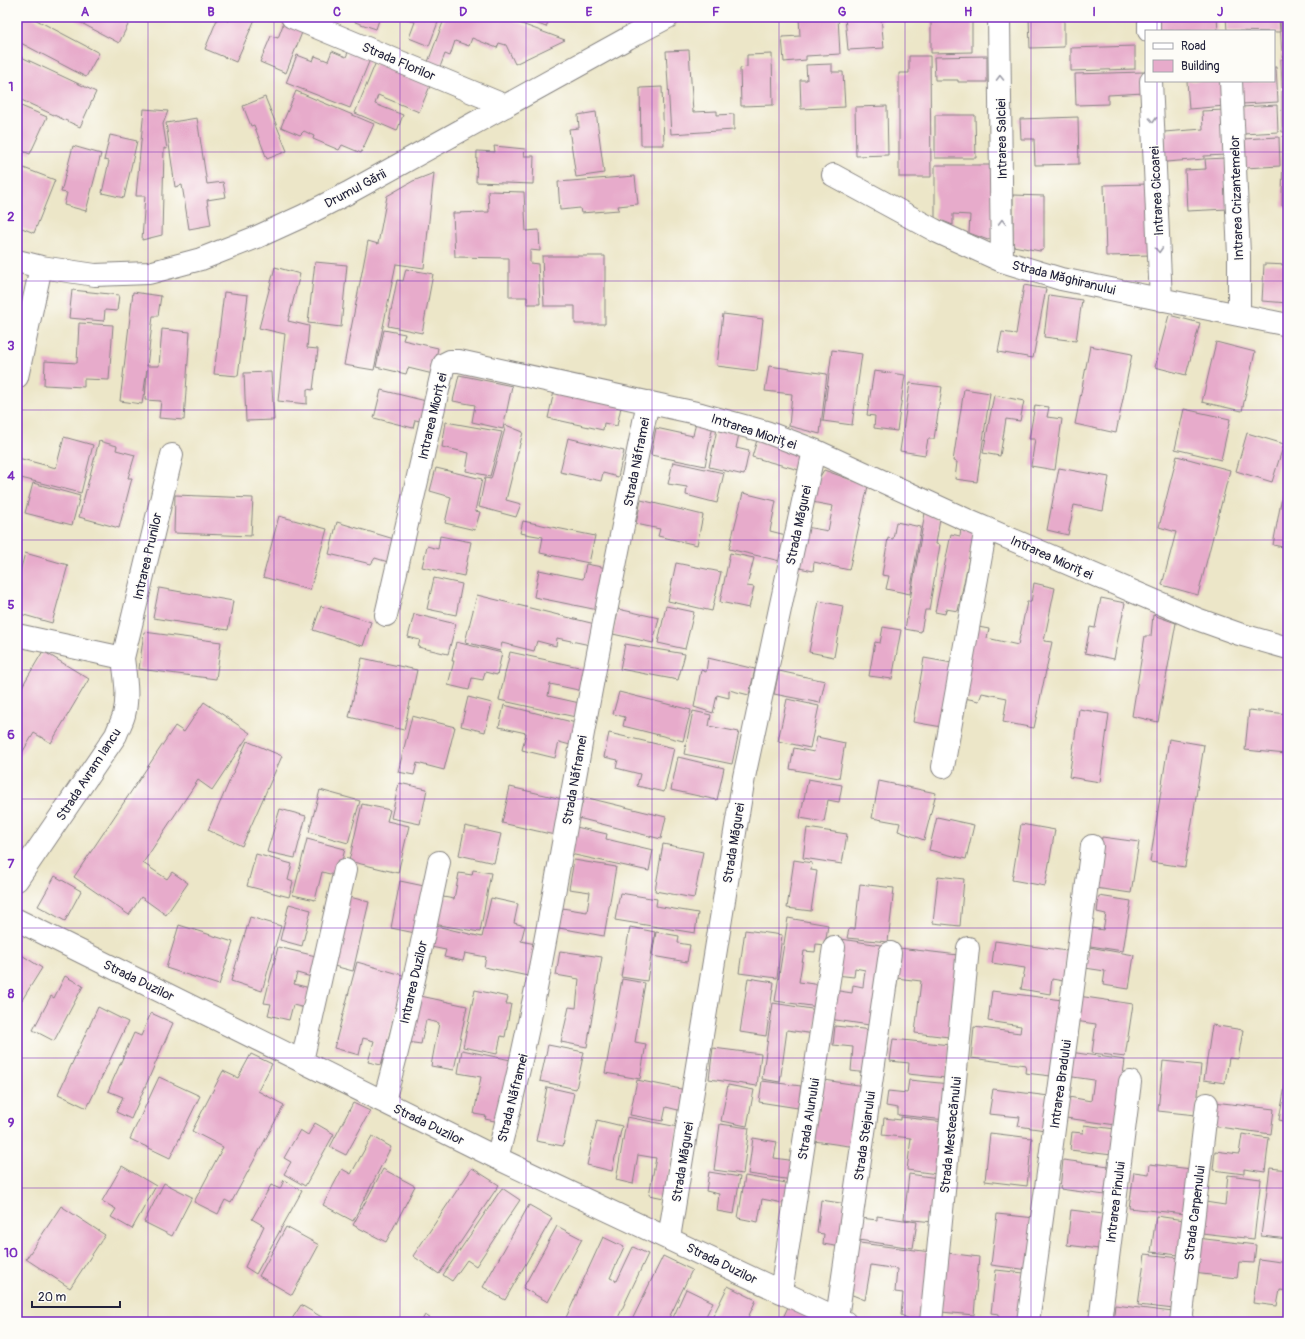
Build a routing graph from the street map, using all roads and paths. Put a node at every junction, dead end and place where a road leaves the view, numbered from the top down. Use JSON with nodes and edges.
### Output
{"nodes":[{"id":1,"x":292,"y":17,"type":"edge"},
{"id":2,"x":668,"y":17,"type":"edge"},
{"id":3,"x":999,"y":17,"type":"edge"},
{"id":4,"x":1148,"y":17,"type":"edge"},
{"id":5,"x":1149,"y":30,"type":"edge"},
{"id":6,"x":1152,"y":82,"type":"edge"},
{"id":7,"x":1231,"y":82,"type":"edge"},
{"id":8,"x":506,"y":106,"type":"junction"},
{"id":9,"x":833,"y":175,"type":"dead end"},
{"id":10,"x":17,"y":261,"type":"edge"},
{"id":11,"x":1002,"y":261,"type":"junction"},
{"id":12,"x":41,"y":268,"type":"junction"},
{"id":13,"x":1162,"y":300,"type":"junction"},
{"id":14,"x":1239,"y":315,"type":"junction"},
{"id":15,"x":1288,"y":325,"type":"edge"},
{"id":16,"x":17,"y":377,"type":"edge"},
{"id":17,"x":648,"y":402,"type":"junction"},
{"id":18,"x":814,"y":450,"type":"junction"},
{"id":19,"x":172,"y":455,"type":"dead end"},
{"id":20,"x":986,"y":528,"type":"junction"},
{"id":21,"x":386,"y":615,"type":"dead end"},
{"id":22,"x":17,"y":635,"type":"edge"},
{"id":23,"x":1288,"y":648,"type":"edge"},
{"id":24,"x":123,"y":658,"type":"junction"},
{"id":25,"x":943,"y":767,"type":"dead end"},
{"id":26,"x":1092,"y":846,"type":"dead end"},
{"id":27,"x":439,"y":862,"type":"dead end"},
{"id":28,"x":345,"y":870,"type":"dead end"},
{"id":29,"x":17,"y":880,"type":"edge"},
{"id":30,"x":17,"y":920,"type":"edge"},
{"id":31,"x":834,"y":947,"type":"dead end"},
{"id":32,"x":968,"y":948,"type":"dead end"},
{"id":33,"x":890,"y":953,"type":"dead end"},
{"id":34,"x":302,"y":1061,"type":"junction"},
{"id":35,"x":1130,"y":1082,"type":"dead end"},
{"id":36,"x":384,"y":1102,"type":"junction"},
{"id":37,"x":1207,"y":1104,"type":"dead end"},
{"id":38,"x":497,"y":1158,"type":"junction"},
{"id":39,"x":669,"y":1238,"type":"junction"},
{"id":40,"x":781,"y":1292,"type":"junction"},
{"id":41,"x":841,"y":1320,"type":"edge"},
{"id":42,"x":931,"y":1322,"type":"edge"},
{"id":43,"x":1028,"y":1322,"type":"edge"},
{"id":44,"x":1100,"y":1322,"type":"edge"},
{"id":45,"x":1180,"y":1322,"type":"edge"}],
"edges":[{"from":1,"to":8,"type":"street","name":"Strada Florilor"},
{"from":2,"to":8,"type":"street","name":"Drumul Gării"},
{"from":11,"to":3,"type":"street","name":"Intrarea Salciei","one_way":true},
{"from":4,"to":5,"type":"street"},
{"from":6,"to":13,"type":"street","name":"Intrarea Cicoarei","one_way":true},
{"from":7,"to":14,"type":"street","name":"Intrarea Crizantemelor"},
{"from":8,"to":12,"type":"street","name":"Drumul Gării"},
{"from":9,"to":11,"type":"street","name":"Strada Măghiranului"},
{"from":10,"to":12,"type":"street","name":"Drumul Gării"},
{"from":11,"to":13,"type":"street","name":"Strada Măghiranului"},
{"from":12,"to":16,"type":"street"},
{"from":13,"to":14,"type":"street","name":"Strada Măghiranului"},
{"from":14,"to":15,"type":"street","name":"Strada Măghiranului"},
{"from":17,"to":18,"type":"street","name":"Intrarea Mioriței"},
{"from":17,"to":21,"type":"street","name":"Intrarea Mioriței"},
{"from":17,"to":38,"type":"street","name":"Strada Năframei"},
{"from":18,"to":20,"type":"street","name":"Intrarea Mioriței"},
{"from":18,"to":39,"type":"street","name":"Strada Măgurei"},
{"from":19,"to":24,"type":"street","name":"Intrarea Prunilor"},
{"from":20,"to":23,"type":"street","name":"Intrarea Mioriței"},
{"from":20,"to":25,"type":"street"},
{"from":22,"to":24,"type":"street"},
{"from":24,"to":29,"type":"street","name":"Strada Avram Iancu"},
{"from":26,"to":43,"type":"street","name":"Intrarea Bradului"},
{"from":27,"to":36,"type":"street","name":"Intrarea Duzilor"},
{"from":28,"to":34,"type":"street"},
{"from":30,"to":34,"type":"street","name":"Strada Duzilor"},
{"from":31,"to":40,"type":"street","name":"Strada Alunului"},
{"from":32,"to":42,"type":"street","name":"Strada Mesteacănului"},
{"from":33,"to":41,"type":"street","name":"Strada Stejarului"},
{"from":34,"to":36,"type":"street","name":"Strada Duzilor"},
{"from":35,"to":44,"type":"street","name":"Intrarea Pinului"},
{"from":36,"to":38,"type":"street","name":"Strada Duzilor"},
{"from":37,"to":45,"type":"street","name":"Strada Carpenului"},
{"from":38,"to":39,"type":"street","name":"Strada Duzilor"},
{"from":39,"to":40,"type":"street","name":"Strada Duzilor"},
{"from":40,"to":41,"type":"street","name":"Strada Duzilor"}]}
